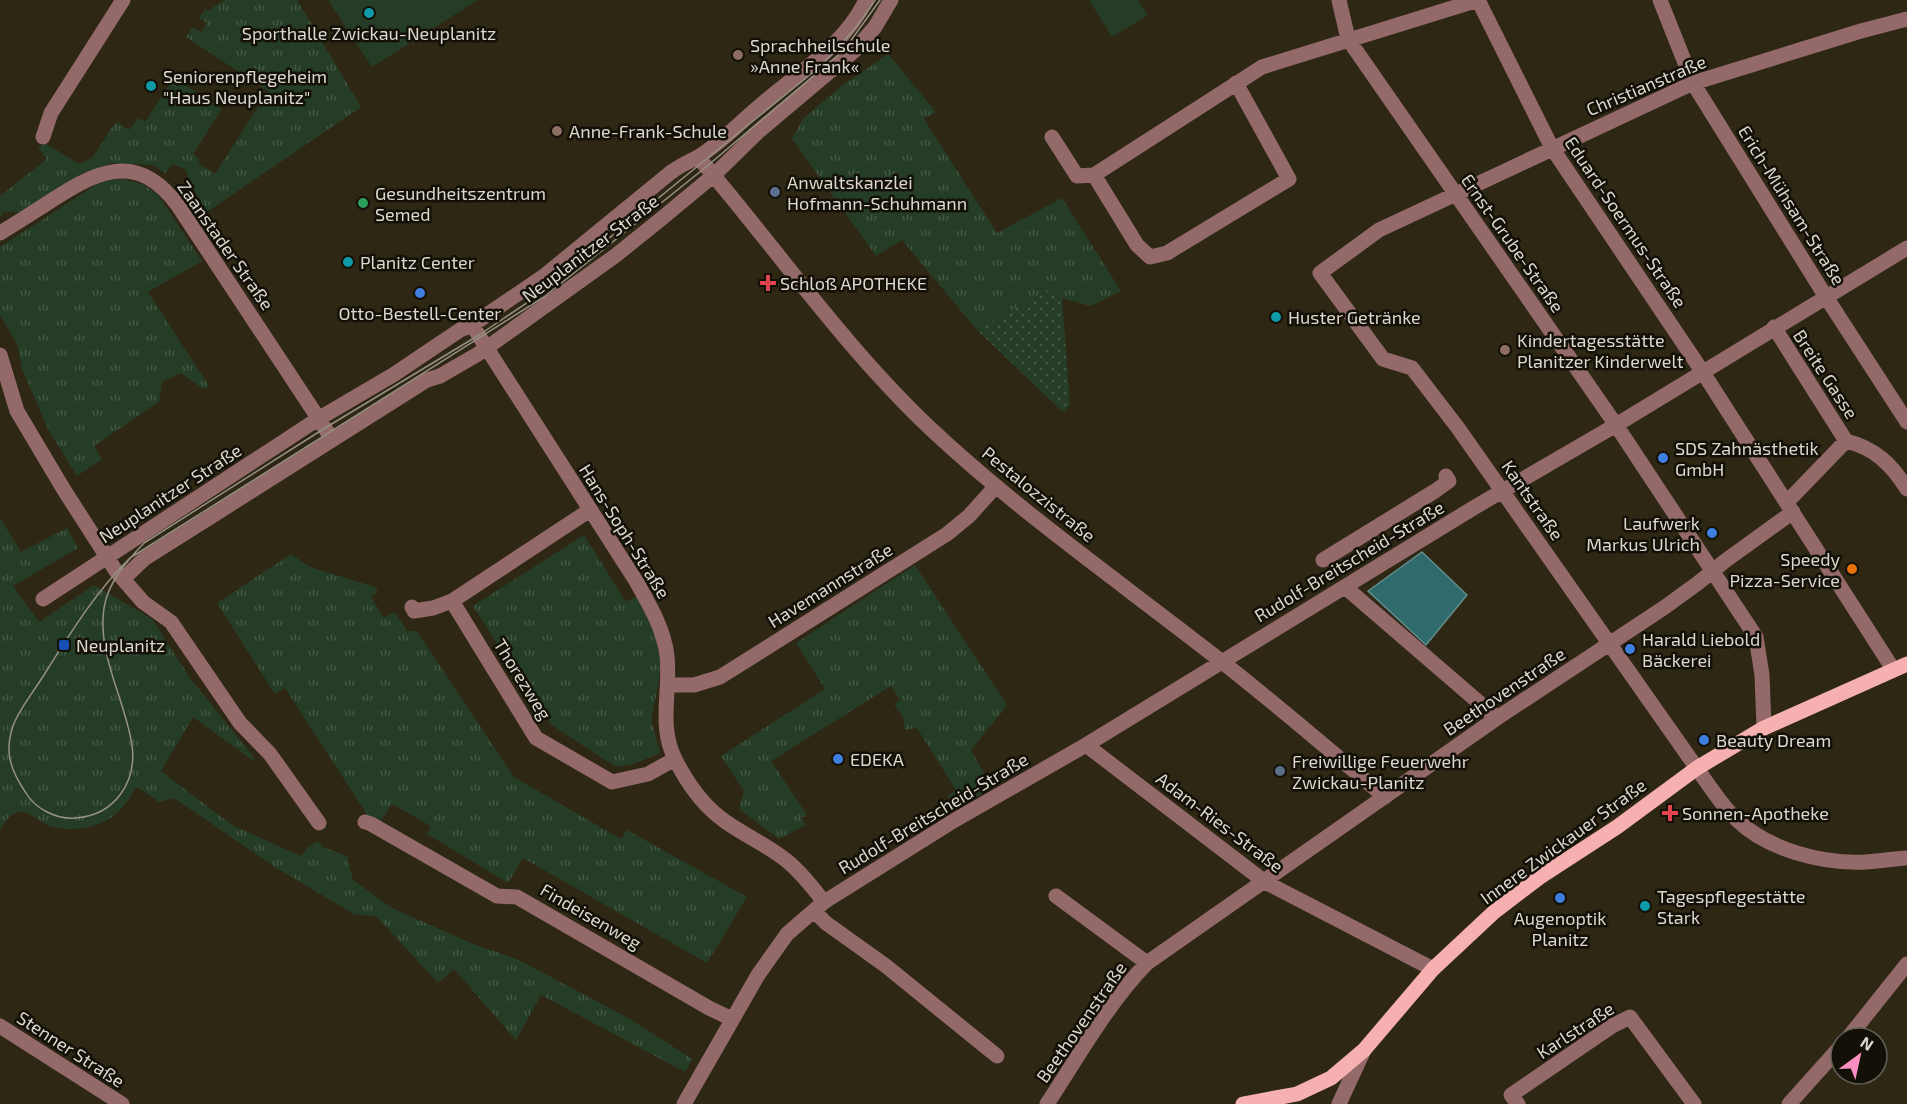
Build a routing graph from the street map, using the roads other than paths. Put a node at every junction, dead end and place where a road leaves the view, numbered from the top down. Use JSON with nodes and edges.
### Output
{"nodes":[{"id":1,"x":123,"y":0,"type":"edge"},
{"id":2,"x":866,"y":0,"type":"edge"},
{"id":3,"x":891,"y":0,"type":"edge"},
{"id":4,"x":1339,"y":0,"type":"edge"},
{"id":5,"x":1478,"y":0,"type":"edge"},
{"id":6,"x":1660,"y":0,"type":"edge"},
{"id":7,"x":1907,"y":19,"type":"edge"},
{"id":8,"x":1348,"y":39,"type":"junction"},
{"id":9,"x":1236,"y":83,"type":"junction"},
{"id":10,"x":1693,"y":83,"type":"junction"},
{"id":11,"x":43,"y":137,"type":"dead end"},
{"id":12,"x":1052,"y":137,"type":"dead end"},
{"id":13,"x":1552,"y":148,"type":"junction"},
{"id":14,"x":698,"y":157,"type":"junction"},
{"id":15,"x":714,"y":175,"type":"junction"},
{"id":16,"x":1094,"y":175,"type":"junction"},
{"id":17,"x":1456,"y":195,"type":"junction"},
{"id":18,"x":0,"y":233,"type":"edge"},
{"id":19,"x":1907,"y":248,"type":"edge"},
{"id":20,"x":1320,"y":273,"type":"joint"},
{"id":21,"x":1826,"y":297,"type":"junction"},
{"id":22,"x":472,"y":325,"type":"junction"},
{"id":23,"x":1774,"y":327,"type":"junction"},
{"id":24,"x":487,"y":348,"type":"junction"},
{"id":25,"x":0,"y":355,"type":"edge"},
{"id":26,"x":1702,"y":371,"type":"junction"},
{"id":27,"x":318,"y":419,"type":"junction"},
{"id":28,"x":1907,"y":422,"type":"edge"},
{"id":29,"x":1616,"y":425,"type":"junction"},
{"id":30,"x":333,"y":440,"type":"junction"},
{"id":31,"x":1846,"y":441,"type":"junction"},
{"id":32,"x":1446,"y":476,"type":"dead end"},
{"id":33,"x":996,"y":486,"type":"junction"},
{"id":34,"x":1907,"y":489,"type":"edge"},
{"id":35,"x":1503,"y":491,"type":"junction"},
{"id":36,"x":1790,"y":507,"type":"junction"},
{"id":37,"x":590,"y":510,"type":"junction"},
{"id":38,"x":108,"y":557,"type":"junction"},
{"id":39,"x":1323,"y":560,"type":"dead end"},
{"id":40,"x":1712,"y":571,"type":"junction"},
{"id":41,"x":123,"y":579,"type":"junction"},
{"id":42,"x":1345,"y":587,"type":"junction"},
{"id":43,"x":43,"y":599,"type":"dead end"},
{"id":44,"x":452,"y":601,"type":"junction"},
{"id":45,"x":412,"y":607,"type":"dead end"},
{"id":46,"x":1610,"y":643,"type":"junction"},
{"id":47,"x":1221,"y":661,"type":"junction"},
{"id":48,"x":1900,"y":667,"type":"edge"},
{"id":49,"x":668,"y":684,"type":"junction"},
{"id":50,"x":1497,"y":718,"type":"junction"},
{"id":51,"x":1764,"y":728,"type":"junction"},
{"id":52,"x":1086,"y":745,"type":"junction"},
{"id":53,"x":675,"y":759,"type":"junction"},
{"id":54,"x":1697,"y":768,"type":"junction"},
{"id":55,"x":1386,"y":797,"type":"junction"},
{"id":56,"x":365,"y":822,"type":"dead end"},
{"id":57,"x":319,"y":824,"type":"dead end"},
{"id":58,"x":1907,"y":858,"type":"edge"},
{"id":59,"x":1265,"y":882,"type":"junction"},
{"id":60,"x":1056,"y":896,"type":"dead end"},
{"id":61,"x":819,"y":906,"type":"junction"},
{"id":62,"x":1147,"y":963,"type":"junction"},
{"id":63,"x":1907,"y":964,"type":"edge"},
{"id":64,"x":1433,"y":969,"type":"junction"},
{"id":65,"x":732,"y":1019,"type":"junction"},
{"id":66,"x":0,"y":1026,"type":"edge"},
{"id":67,"x":1858,"y":1026,"type":"edge"},
{"id":68,"x":1364,"y":1050,"type":"junction"},
{"id":69,"x":997,"y":1056,"type":"dead end"},
{"id":70,"x":1829,"y":1059,"type":"edge"},
{"id":71,"x":1515,"y":1099,"type":"edge"},
{"id":72,"x":122,"y":1104,"type":"edge"},
{"id":73,"x":684,"y":1104,"type":"edge"},
{"id":74,"x":1047,"y":1104,"type":"edge"},
{"id":75,"x":1243,"y":1104,"type":"edge"},
{"id":76,"x":1340,"y":1104,"type":"edge"},
{"id":77,"x":1694,"y":1104,"type":"edge"},
{"id":78,"x":1789,"y":1104,"type":"edge"}],
"edges":[{"from":1,"to":11,"type":"street"},
{"from":2,"to":14,"type":"street","name":"Neuplanitzer Straße"},
{"from":3,"to":15,"type":"street","name":"Neuplanitzer Straße"},
{"from":4,"to":8,"type":"street","name":"Ernst-Grube-Straße"},
{"from":5,"to":8,"type":"street"},
{"from":5,"to":13,"type":"street","name":"Eduard-Soermus-Straße"},
{"from":6,"to":10,"type":"street","name":"Erich-Mühsam-Straße"},
{"from":7,"to":10,"type":"street","name":"Christianstraße"},
{"from":8,"to":9,"type":"street"},
{"from":8,"to":17,"type":"street","name":"Ernst-Grube-Straße"},
{"from":9,"to":16,"type":"street"},
{"from":9,"to":16,"type":"street"},
{"from":10,"to":13,"type":"street","name":"Christianstraße"},
{"from":10,"to":21,"type":"street","name":"Erich-Mühsam-Straße"},
{"from":12,"to":16,"type":"street"},
{"from":13,"to":17,"type":"street","name":"Christianstraße"},
{"from":13,"to":26,"type":"street","name":"Eduard-Soermus-Straße"},
{"from":14,"to":15,"type":"street"},
{"from":14,"to":22,"type":"street","name":"Neuplanitzer Straße"},
{"from":15,"to":24,"type":"street","name":"Neuplanitzer Straße"},
{"from":15,"to":33,"type":"street","name":"Pestalozzistraße"},
{"from":17,"to":20,"type":"street","name":"Christianstraße"},
{"from":17,"to":29,"type":"street","name":"Ernst-Grube-Straße"},
{"from":18,"to":27,"type":"street","name":"Zaanstader Straße"},
{"from":19,"to":21,"type":"street","name":"Rudolf-Breitscheid-Straße"},
{"from":20,"to":35,"type":"street","name":"Kantstraße"},
{"from":21,"to":23,"type":"street","name":"Rudolf-Breitscheid-Straße"},
{"from":21,"to":28,"type":"street","name":"Erich-Mühsam-Straße"},
{"from":22,"to":24,"type":"street"},
{"from":22,"to":27,"type":"street","name":"Neuplanitzer Straße"},
{"from":23,"to":26,"type":"street","name":"Rudolf-Breitscheid-Straße"},
{"from":23,"to":31,"type":"street","name":"Breite Gasse"},
{"from":24,"to":30,"type":"street","name":"Neuplanitzer Straße"},
{"from":24,"to":37,"type":"street","name":"Hans-Soph-Straße"},
{"from":25,"to":38,"type":"street"},
{"from":26,"to":29,"type":"street","name":"Rudolf-Breitscheid-Straße"},
{"from":26,"to":36,"type":"street","name":"Eduard-Soermus-Straße"},
{"from":27,"to":30,"type":"street"},
{"from":27,"to":38,"type":"street","name":"Neuplanitzer Straße"},
{"from":29,"to":35,"type":"street","name":"Rudolf-Breitscheid-Straße"},
{"from":29,"to":40,"type":"street","name":"Ernst-Grube-Straße"},
{"from":30,"to":41,"type":"street","name":"Neuplanitzer Straße"},
{"from":31,"to":34,"type":"street","name":"Breite Gasse"},
{"from":31,"to":36,"type":"street","name":"Breite Gasse"},
{"from":32,"to":39,"type":"street","name":"Rudolf-Breitscheid-Straße"},
{"from":33,"to":47,"type":"street","name":"Pestalozzistraße"},
{"from":33,"to":49,"type":"street","name":"Havemannstraße"},
{"from":35,"to":42,"type":"street","name":"Rudolf-Breitscheid-Straße"},
{"from":35,"to":46,"type":"street","name":"Kantstraße"},
{"from":36,"to":40,"type":"street","name":"Beethovenstraße"},
{"from":36,"to":48,"type":"street","name":"Eduard-Soermus-Straße"},
{"from":37,"to":44,"type":"street"},
{"from":37,"to":49,"type":"street","name":"Hans-Soph-Straße"},
{"from":38,"to":41,"type":"street"},
{"from":38,"to":43,"type":"street","name":"Neuplanitzer Straße"},
{"from":40,"to":46,"type":"street","name":"Beethovenstraße"},
{"from":40,"to":51,"type":"street","name":"Ernst-Grube-Straße"},
{"from":41,"to":57,"type":"street"},
{"from":42,"to":47,"type":"street","name":"Rudolf-Breitscheid-Straße"},
{"from":42,"to":50,"type":"street"},
{"from":44,"to":45,"type":"street"},
{"from":44,"to":53,"type":"street","name":"Thorezweg"},
{"from":46,"to":50,"type":"street","name":"Beethovenstraße"},
{"from":46,"to":54,"type":"street","name":"Kantstraße"},
{"from":47,"to":52,"type":"street","name":"Rudolf-Breitscheid-Straße"},
{"from":47,"to":55,"type":"street","name":"Pestalozzistraße"},
{"from":48,"to":51,"type":"main road","name":"Innere Zwickauer Straße"},
{"from":49,"to":53,"type":"street","name":"Hans-Soph-Straße"},
{"from":50,"to":55,"type":"street","name":"Beethovenstraße"},
{"from":51,"to":54,"type":"main road","name":"Innere Zwickauer Straße"},
{"from":52,"to":59,"type":"street","name":"Adam-Ries-Straße"},
{"from":52,"to":61,"type":"street","name":"Rudolf-Breitscheid-Straße"},
{"from":53,"to":61,"type":"street","name":"Hans-Soph-Straße"},
{"from":54,"to":58,"type":"street","name":"Kantstraße"},
{"from":54,"to":64,"type":"main road","name":"Innere Zwickauer Straße"},
{"from":55,"to":59,"type":"street","name":"Beethovenstraße"},
{"from":56,"to":65,"type":"street","name":"Findeisenweg"},
{"from":59,"to":62,"type":"street","name":"Beethovenstraße"},
{"from":59,"to":64,"type":"street","name":"Adam-Ries-Straße"},
{"from":60,"to":62,"type":"street","name":"Beethovenstraße"},
{"from":61,"to":65,"type":"street","name":"Rudolf-Breitscheid-Straße"},
{"from":61,"to":69,"type":"street"},
{"from":62,"to":74,"type":"street","name":"Beethovenstraße"},
{"from":63,"to":67,"type":"street"},
{"from":64,"to":68,"type":"main road","name":"Innere Zwickauer Straße"},
{"from":65,"to":73,"type":"street","name":"Rudolf-Breitscheid-Straße"},
{"from":66,"to":72,"type":"street","name":"Stenner Straße"},
{"from":68,"to":75,"type":"main road","name":"Innere Zwickauer Straße"},
{"from":68,"to":76,"type":"street"},
{"from":70,"to":78,"type":"street"},
{"from":71,"to":77,"type":"street","name":"Karlstraße"}]}
